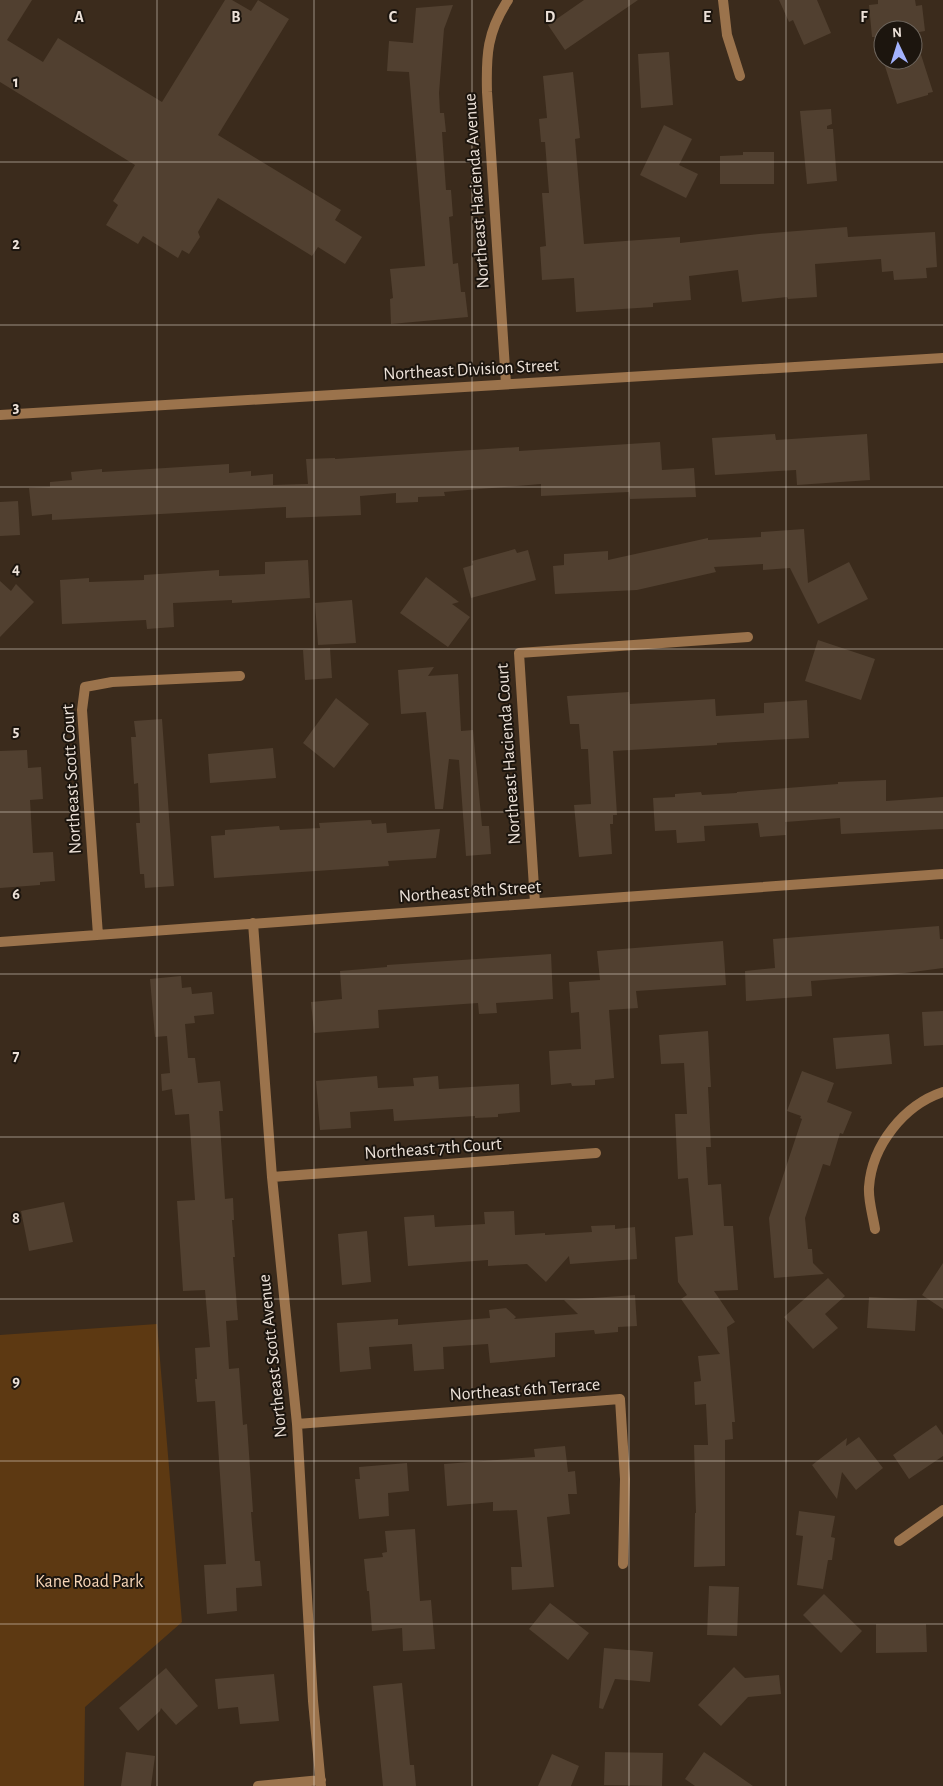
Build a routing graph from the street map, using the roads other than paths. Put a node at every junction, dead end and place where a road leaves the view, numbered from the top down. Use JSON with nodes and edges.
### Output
{"nodes":[{"id":1,"x":508,"y":0,"type":"edge"},
{"id":2,"x":723,"y":0,"type":"edge"},
{"id":3,"x":740,"y":76,"type":"dead end"},
{"id":4,"x":943,"y":358,"type":"edge"},
{"id":5,"x":506,"y":384,"type":"junction"},
{"id":6,"x":0,"y":415,"type":"edge"},
{"id":7,"x":748,"y":637,"type":"dead end"},
{"id":8,"x":240,"y":676,"type":"dead end"},
{"id":9,"x":943,"y":874,"type":"edge"},
{"id":10,"x":535,"y":903,"type":"junction"},
{"id":11,"x":253,"y":923,"type":"junction"},
{"id":12,"x":98,"y":934,"type":"junction"},
{"id":13,"x":0,"y":942,"type":"edge"},
{"id":14,"x":943,"y":1092,"type":"edge"},
{"id":15,"x":596,"y":1154,"type":"dead end"},
{"id":16,"x":272,"y":1177,"type":"junction"},
{"id":17,"x":875,"y":1229,"type":"dead end"},
{"id":18,"x":297,"y":1424,"type":"junction"},
{"id":19,"x":943,"y":1510,"type":"edge"},
{"id":20,"x":899,"y":1541,"type":"dead end"},
{"id":21,"x":622,"y":1564,"type":"dead end"},
{"id":22,"x":321,"y":1783,"type":"edge"},
{"id":23,"x":258,"y":1786,"type":"edge"}],
"edges":[{"from":1,"to":5,"type":"street","name":"Northeast Hacienda Avenue"},
{"from":2,"to":3,"type":"street"},
{"from":4,"to":5,"type":"street","name":"Northeast Division Street"},
{"from":5,"to":6,"type":"street","name":"Northeast Division Street"},
{"from":7,"to":10,"type":"street","name":"Northeast Hacienda Court"},
{"from":8,"to":12,"type":"street","name":"Northeast Scott Court"},
{"from":9,"to":10,"type":"street","name":"Northeast 8th Street"},
{"from":10,"to":11,"type":"street","name":"Northeast 8th Street"},
{"from":11,"to":12,"type":"street","name":"Northeast 8th Street"},
{"from":11,"to":16,"type":"street","name":"Northeast Scott Avenue"},
{"from":12,"to":13,"type":"street","name":"Northeast 8th Street"},
{"from":14,"to":17,"type":"street"},
{"from":15,"to":16,"type":"street","name":"Northeast 7th Court"},
{"from":16,"to":18,"type":"street","name":"Northeast Scott Avenue"},
{"from":18,"to":21,"type":"street","name":"Northeast 6th Terrace"},
{"from":18,"to":22,"type":"street","name":"Northeast Scott Avenue"},
{"from":19,"to":20,"type":"street"},
{"from":22,"to":23,"type":"street"}]}
